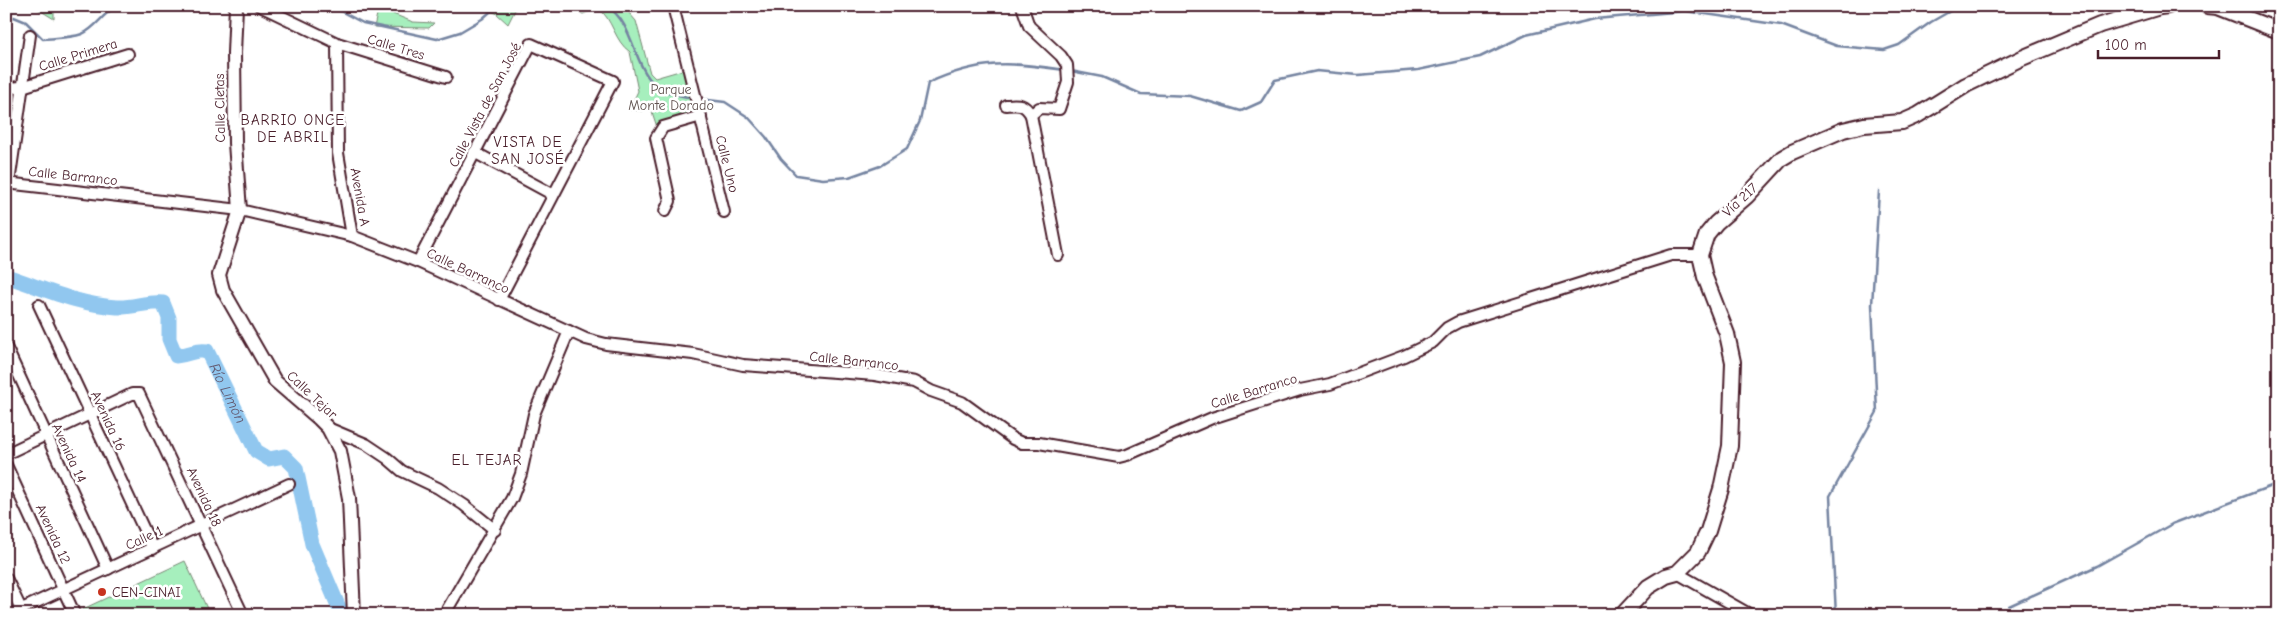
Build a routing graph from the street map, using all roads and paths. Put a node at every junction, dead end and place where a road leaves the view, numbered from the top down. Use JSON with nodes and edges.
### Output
{"nodes":[{"id":1,"x":236,"y":6,"type":"edge"},
{"id":2,"x":260,"y":6,"type":"edge"},
{"id":3,"x":673,"y":6,"type":"edge"},
{"id":4,"x":1022,"y":6,"type":"edge"},
{"id":5,"x":2168,"y":6,"type":"edge"},
{"id":6,"x":2207,"y":6,"type":"edge"},
{"id":7,"x":2279,"y":31,"type":"edge"},
{"id":8,"x":30,"y":35,"type":"dead end"},
{"id":9,"x":337,"y":43,"type":"junction"},
{"id":10,"x":128,"y":54,"type":"dead end"},
{"id":11,"x":446,"y":77,"type":"dead end"},
{"id":12,"x":22,"y":87,"type":"junction"},
{"id":13,"x":6,"y":88,"type":"edge"},
{"id":14,"x":1006,"y":105,"type":"dead end"},
{"id":15,"x":1031,"y":115,"type":"junction"},
{"id":16,"x":701,"y":116,"type":"junction"},
{"id":17,"x":474,"y":152,"type":"junction"},
{"id":18,"x":7,"y":183,"type":"edge"},
{"id":19,"x":552,"y":194,"type":"junction"},
{"id":20,"x":240,"y":210,"type":"junction"},
{"id":21,"x":665,"y":211,"type":"dead end"},
{"id":22,"x":724,"y":212,"type":"dead end"},
{"id":23,"x":352,"y":236,"type":"junction"},
{"id":24,"x":1058,"y":255,"type":"dead end"},
{"id":25,"x":1700,"y":255,"type":"junction"},
{"id":26,"x":418,"y":262,"type":"junction"},
{"id":27,"x":499,"y":300,"type":"junction"},
{"id":28,"x":39,"y":305,"type":"dead end"},
{"id":29,"x":569,"y":331,"type":"junction"},
{"id":30,"x":6,"y":347,"type":"edge"},
{"id":31,"x":90,"y":415,"type":"junction"},
{"id":32,"x":328,"y":428,"type":"junction"},
{"id":33,"x":46,"y":435,"type":"junction"},
{"id":34,"x":6,"y":454,"type":"edge"},
{"id":35,"x":6,"y":465,"type":"edge"},
{"id":36,"x":289,"y":484,"type":"dead end"},
{"id":37,"x":202,"y":526,"type":"junction"},
{"id":38,"x":495,"y":530,"type":"junction"},
{"id":39,"x":152,"y":549,"type":"junction"},
{"id":40,"x":108,"y":569,"type":"junction"},
{"id":41,"x":1677,"y":573,"type":"junction"},
{"id":42,"x":6,"y":578,"type":"edge"},
{"id":43,"x":64,"y":590,"type":"junction"},
{"id":44,"x":21,"y":609,"type":"junction"},
{"id":45,"x":1624,"y":614,"type":"edge"},
{"id":46,"x":8,"y":615,"type":"edge"},
{"id":47,"x":75,"y":615,"type":"edge"},
{"id":48,"x":243,"y":615,"type":"edge"},
{"id":49,"x":354,"y":615,"type":"edge"},
{"id":50,"x":444,"y":615,"type":"edge"},
{"id":51,"x":1751,"y":615,"type":"edge"}],
"edges":[{"from":1,"to":20,"type":"street","name":"Calle Cletas"},
{"from":2,"to":9,"type":"street","name":"Calle Tres"},
{"from":3,"to":16,"type":"street","name":"Calle Uno"},
{"from":4,"to":15,"type":"street"},
{"from":5,"to":25,"type":"main road","name":"Vía 217"},
{"from":6,"to":7,"type":"main road"},
{"from":8,"to":12,"type":"street"},
{"from":9,"to":11,"type":"street","name":"Calle Tres"},
{"from":9,"to":23,"type":"street","name":"Avenida A"},
{"from":10,"to":12,"type":"street","name":"Calle Primera"},
{"from":12,"to":13,"type":"street","name":"Calle Primera"},
{"from":12,"to":18,"type":"street"},
{"from":14,"to":15,"type":"street"},
{"from":15,"to":24,"type":"street"},
{"from":16,"to":21,"type":"street"},
{"from":16,"to":22,"type":"street","name":"Calle Uno"},
{"from":17,"to":19,"type":"street"},
{"from":17,"to":19,"type":"street","name":"Calle Vista de San José"},
{"from":17,"to":26,"type":"street","name":"Calle Vista de San José"},
{"from":18,"to":20,"type":"street","name":"Calle Barranco"},
{"from":19,"to":27,"type":"street","name":"Calle Vista de San José"},
{"from":20,"to":23,"type":"street","name":"Calle Barranco"},
{"from":20,"to":32,"type":"street","name":"Calle Tejar"},
{"from":23,"to":26,"type":"street","name":"Calle Barranco"},
{"from":25,"to":29,"type":"street","name":"Calle Barranco"},
{"from":25,"to":41,"type":"main road"},
{"from":26,"to":27,"type":"street","name":"Calle Barranco"},
{"from":27,"to":29,"type":"street","name":"Calle Barranco"},
{"from":28,"to":31,"type":"street","name":"Avenida 16"},
{"from":29,"to":38,"type":"street"},
{"from":30,"to":33,"type":"street","name":"Avenida 14"},
{"from":31,"to":33,"type":"street"},
{"from":31,"to":37,"type":"street","name":"Avenida 18"},
{"from":31,"to":39,"type":"street","name":"Avenida 16"},
{"from":32,"to":38,"type":"street"},
{"from":32,"to":49,"type":"street","name":"Calle Tejar"},
{"from":33,"to":34,"type":"street"},
{"from":33,"to":40,"type":"street","name":"Avenida 14"},
{"from":35,"to":43,"type":"street","name":"Avenida 12"},
{"from":36,"to":37,"type":"street","name":"Calle 1"},
{"from":37,"to":39,"type":"street","name":"Calle 1"},
{"from":37,"to":48,"type":"street","name":"Avenida 18"},
{"from":38,"to":50,"type":"street"},
{"from":39,"to":40,"type":"street","name":"Calle 1"},
{"from":40,"to":43,"type":"street","name":"Calle 1"},
{"from":41,"to":45,"type":"main road"},
{"from":41,"to":51,"type":"street"},
{"from":42,"to":44,"type":"street"},
{"from":43,"to":44,"type":"street","name":"Calle 1"},
{"from":43,"to":47,"type":"street","name":"Avenida 12"},
{"from":44,"to":46,"type":"street","name":"Calle 1"}]}
